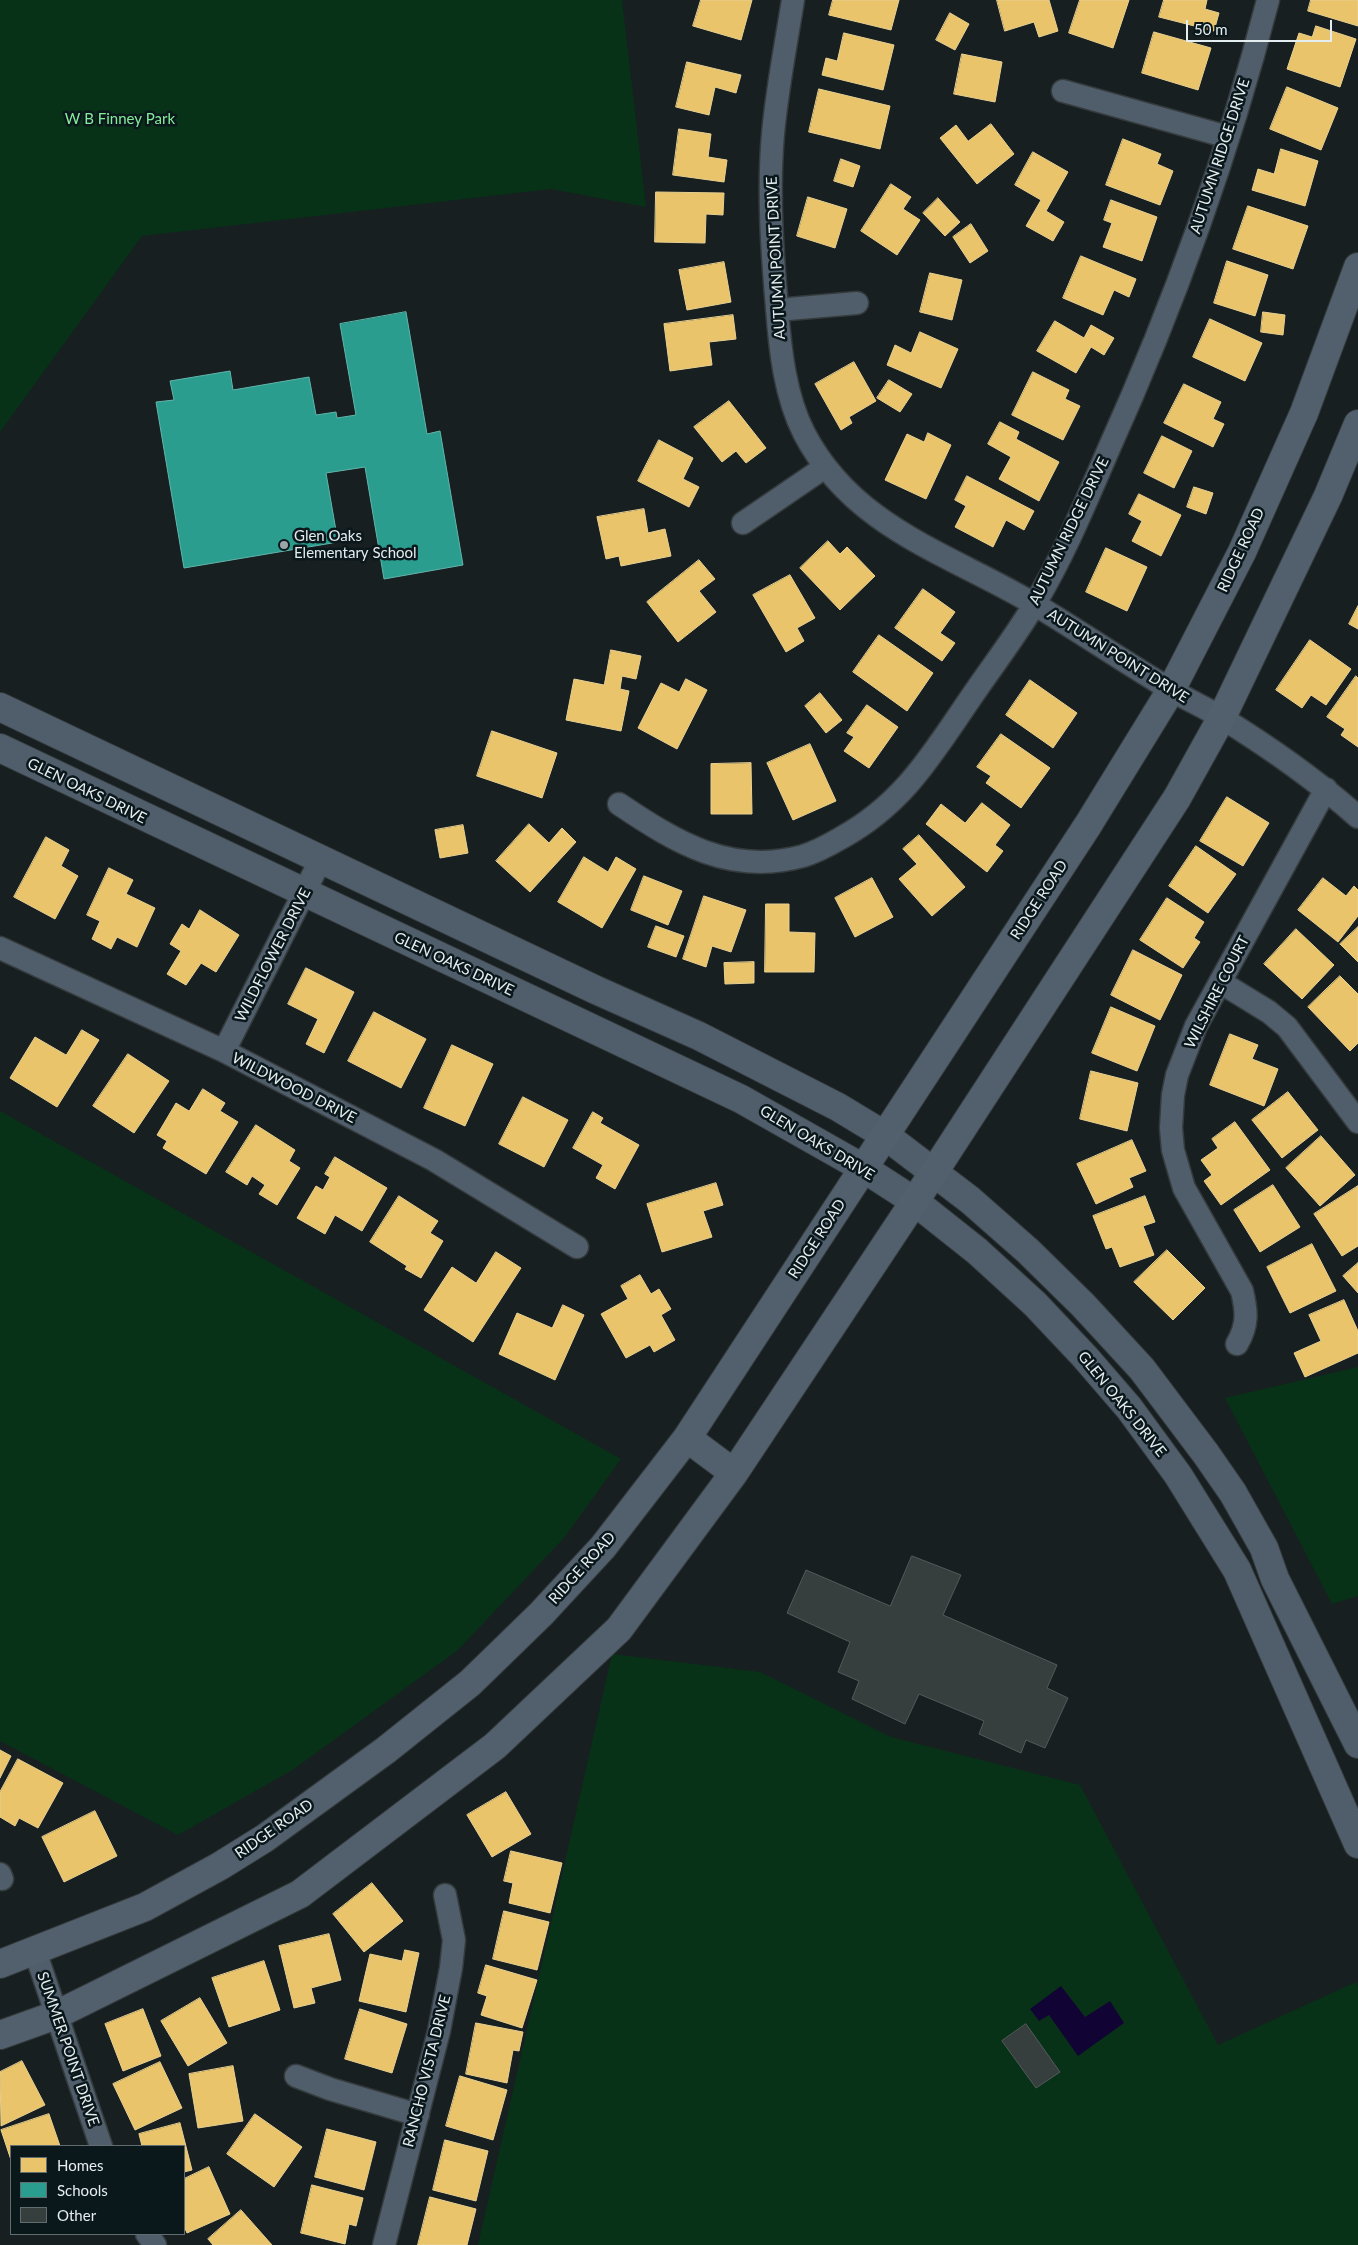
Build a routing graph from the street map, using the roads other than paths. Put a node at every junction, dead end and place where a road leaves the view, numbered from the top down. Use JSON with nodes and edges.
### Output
{"nodes":[{"id":1,"x":793,"y":0,"type":"edge"},
{"id":2,"x":1268,"y":0,"type":"edge"},
{"id":3,"x":1063,"y":91,"type":"dead end"},
{"id":4,"x":1228,"y":136,"type":"junction"},
{"id":5,"x":1358,"y":266,"type":"edge"},
{"id":6,"x":857,"y":302,"type":"dead end"},
{"id":7,"x":777,"y":310,"type":"junction"},
{"id":8,"x":1358,"y":424,"type":"edge"},
{"id":9,"x":825,"y":467,"type":"junction"},
{"id":10,"x":743,"y":523,"type":"dead end"},
{"id":11,"x":1034,"y":604,"type":"junction"},
{"id":12,"x":1171,"y":690,"type":"junction"},
{"id":13,"x":0,"y":707,"type":"edge"},
{"id":14,"x":1222,"y":717,"type":"junction"},
{"id":15,"x":0,"y":748,"type":"edge"},
{"id":16,"x":1326,"y":789,"type":"junction"},
{"id":17,"x":619,"y":804,"type":"dead end"},
{"id":18,"x":1358,"y":817,"type":"edge"},
{"id":19,"x":321,"y":859,"type":"junction"},
{"id":20,"x":304,"y":894,"type":"junction"},
{"id":21,"x":0,"y":948,"type":"edge"},
{"id":22,"x":1220,"y":982,"type":"junction"},
{"id":23,"x":224,"y":1051,"type":"junction"},
{"id":24,"x":1358,"y":1122,"type":"edge"},
{"id":25,"x":886,"y":1136,"type":"junction"},
{"id":26,"x":863,"y":1168,"type":"junction"},
{"id":27,"x":934,"y":1172,"type":"junction"},
{"id":28,"x":914,"y":1201,"type":"junction"},
{"id":29,"x":577,"y":1247,"type":"dead end"},
{"id":30,"x":1237,"y":1344,"type":"dead end"},
{"id":31,"x":687,"y":1438,"type":"junction"},
{"id":32,"x":734,"y":1473,"type":"junction"},
{"id":33,"x":1275,"y":1579,"type":"junction"},
{"id":34,"x":1247,"y":1594,"type":"junction"},
{"id":35,"x":1358,"y":1744,"type":"edge"},
{"id":36,"x":1358,"y":1844,"type":"edge"},
{"id":37,"x":445,"y":1895,"type":"dead end"},
{"id":38,"x":35,"y":1951,"type":"junction"},
{"id":39,"x":0,"y":1964,"type":"edge"},
{"id":40,"x":56,"y":2014,"type":"junction"},
{"id":41,"x":0,"y":2035,"type":"edge"},
{"id":42,"x":296,"y":2076,"type":"dead end"},
{"id":43,"x":418,"y":2115,"type":"junction"},
{"id":44,"x":101,"y":2145,"type":"edge"},
{"id":45,"x":384,"y":2245,"type":"edge"}],
"edges":[{"from":1,"to":7,"type":"street","name":"AUTUMN POINT DRIVE"},
{"from":2,"to":4,"type":"street","name":"AUTUMN RIDGE DRIVE"},
{"from":3,"to":4,"type":"street"},
{"from":4,"to":11,"type":"street","name":"AUTUMN RIDGE DRIVE"},
{"from":5,"to":12,"type":"main road","name":"RIDGE ROAD"},
{"from":6,"to":7,"type":"street"},
{"from":7,"to":9,"type":"street","name":"AUTUMN POINT DRIVE"},
{"from":8,"to":14,"type":"main road"},
{"from":9,"to":10,"type":"street"},
{"from":9,"to":11,"type":"street","name":"AUTUMN POINT DRIVE"},
{"from":11,"to":12,"type":"street","name":"AUTUMN POINT DRIVE"},
{"from":11,"to":17,"type":"street","name":"AUTUMN RIDGE DRIVE"},
{"from":12,"to":14,"type":"street","name":"AUTUMN POINT DRIVE"},
{"from":12,"to":25,"type":"main road","name":"RIDGE ROAD"},
{"from":13,"to":19,"type":"street"},
{"from":14,"to":16,"type":"street","name":"AUTUMN POINT DRIVE"},
{"from":14,"to":27,"type":"main road"},
{"from":15,"to":20,"type":"street","name":"GLEN OAKS DRIVE"},
{"from":16,"to":18,"type":"street","name":"AUTUMN POINT DRIVE"},
{"from":16,"to":22,"type":"street","name":"WILSHIRE COURT"},
{"from":19,"to":20,"type":"street","name":"WILDFLOWER DRIVE"},
{"from":19,"to":25,"type":"street"},
{"from":20,"to":23,"type":"street","name":"WILDFLOWER DRIVE"},
{"from":20,"to":26,"type":"street","name":"GLEN OAKS DRIVE"},
{"from":21,"to":23,"type":"street","name":"WILDWOOD DRIVE"},
{"from":22,"to":24,"type":"street"},
{"from":22,"to":30,"type":"street","name":"WILSHIRE COURT"},
{"from":23,"to":29,"type":"street","name":"WILDWOOD DRIVE"},
{"from":25,"to":26,"type":"main road","name":"RIDGE ROAD"},
{"from":25,"to":27,"type":"street"},
{"from":26,"to":28,"type":"street","name":"GLEN OAKS DRIVE"},
{"from":26,"to":31,"type":"main road","name":"RIDGE ROAD"},
{"from":27,"to":28,"type":"main road"},
{"from":27,"to":33,"type":"street"},
{"from":28,"to":32,"type":"main road"},
{"from":28,"to":34,"type":"street","name":"GLEN OAKS DRIVE"},
{"from":31,"to":32,"type":"main road"},
{"from":31,"to":38,"type":"main road","name":"RIDGE ROAD"},
{"from":32,"to":40,"type":"main road"},
{"from":33,"to":34,"type":"street"},
{"from":33,"to":35,"type":"street"},
{"from":34,"to":36,"type":"street","name":"GLEN OAKS DRIVE"},
{"from":37,"to":43,"type":"street","name":"RANCHO VISTA DRIVE"},
{"from":38,"to":39,"type":"main road","name":"RIDGE ROAD"},
{"from":38,"to":40,"type":"street","name":"SUMMER POINT DRIVE"},
{"from":40,"to":41,"type":"main road"},
{"from":40,"to":44,"type":"street","name":"SUMMER POINT DRIVE"},
{"from":42,"to":43,"type":"street"},
{"from":43,"to":45,"type":"street","name":"RANCHO VISTA DRIVE"}]}
